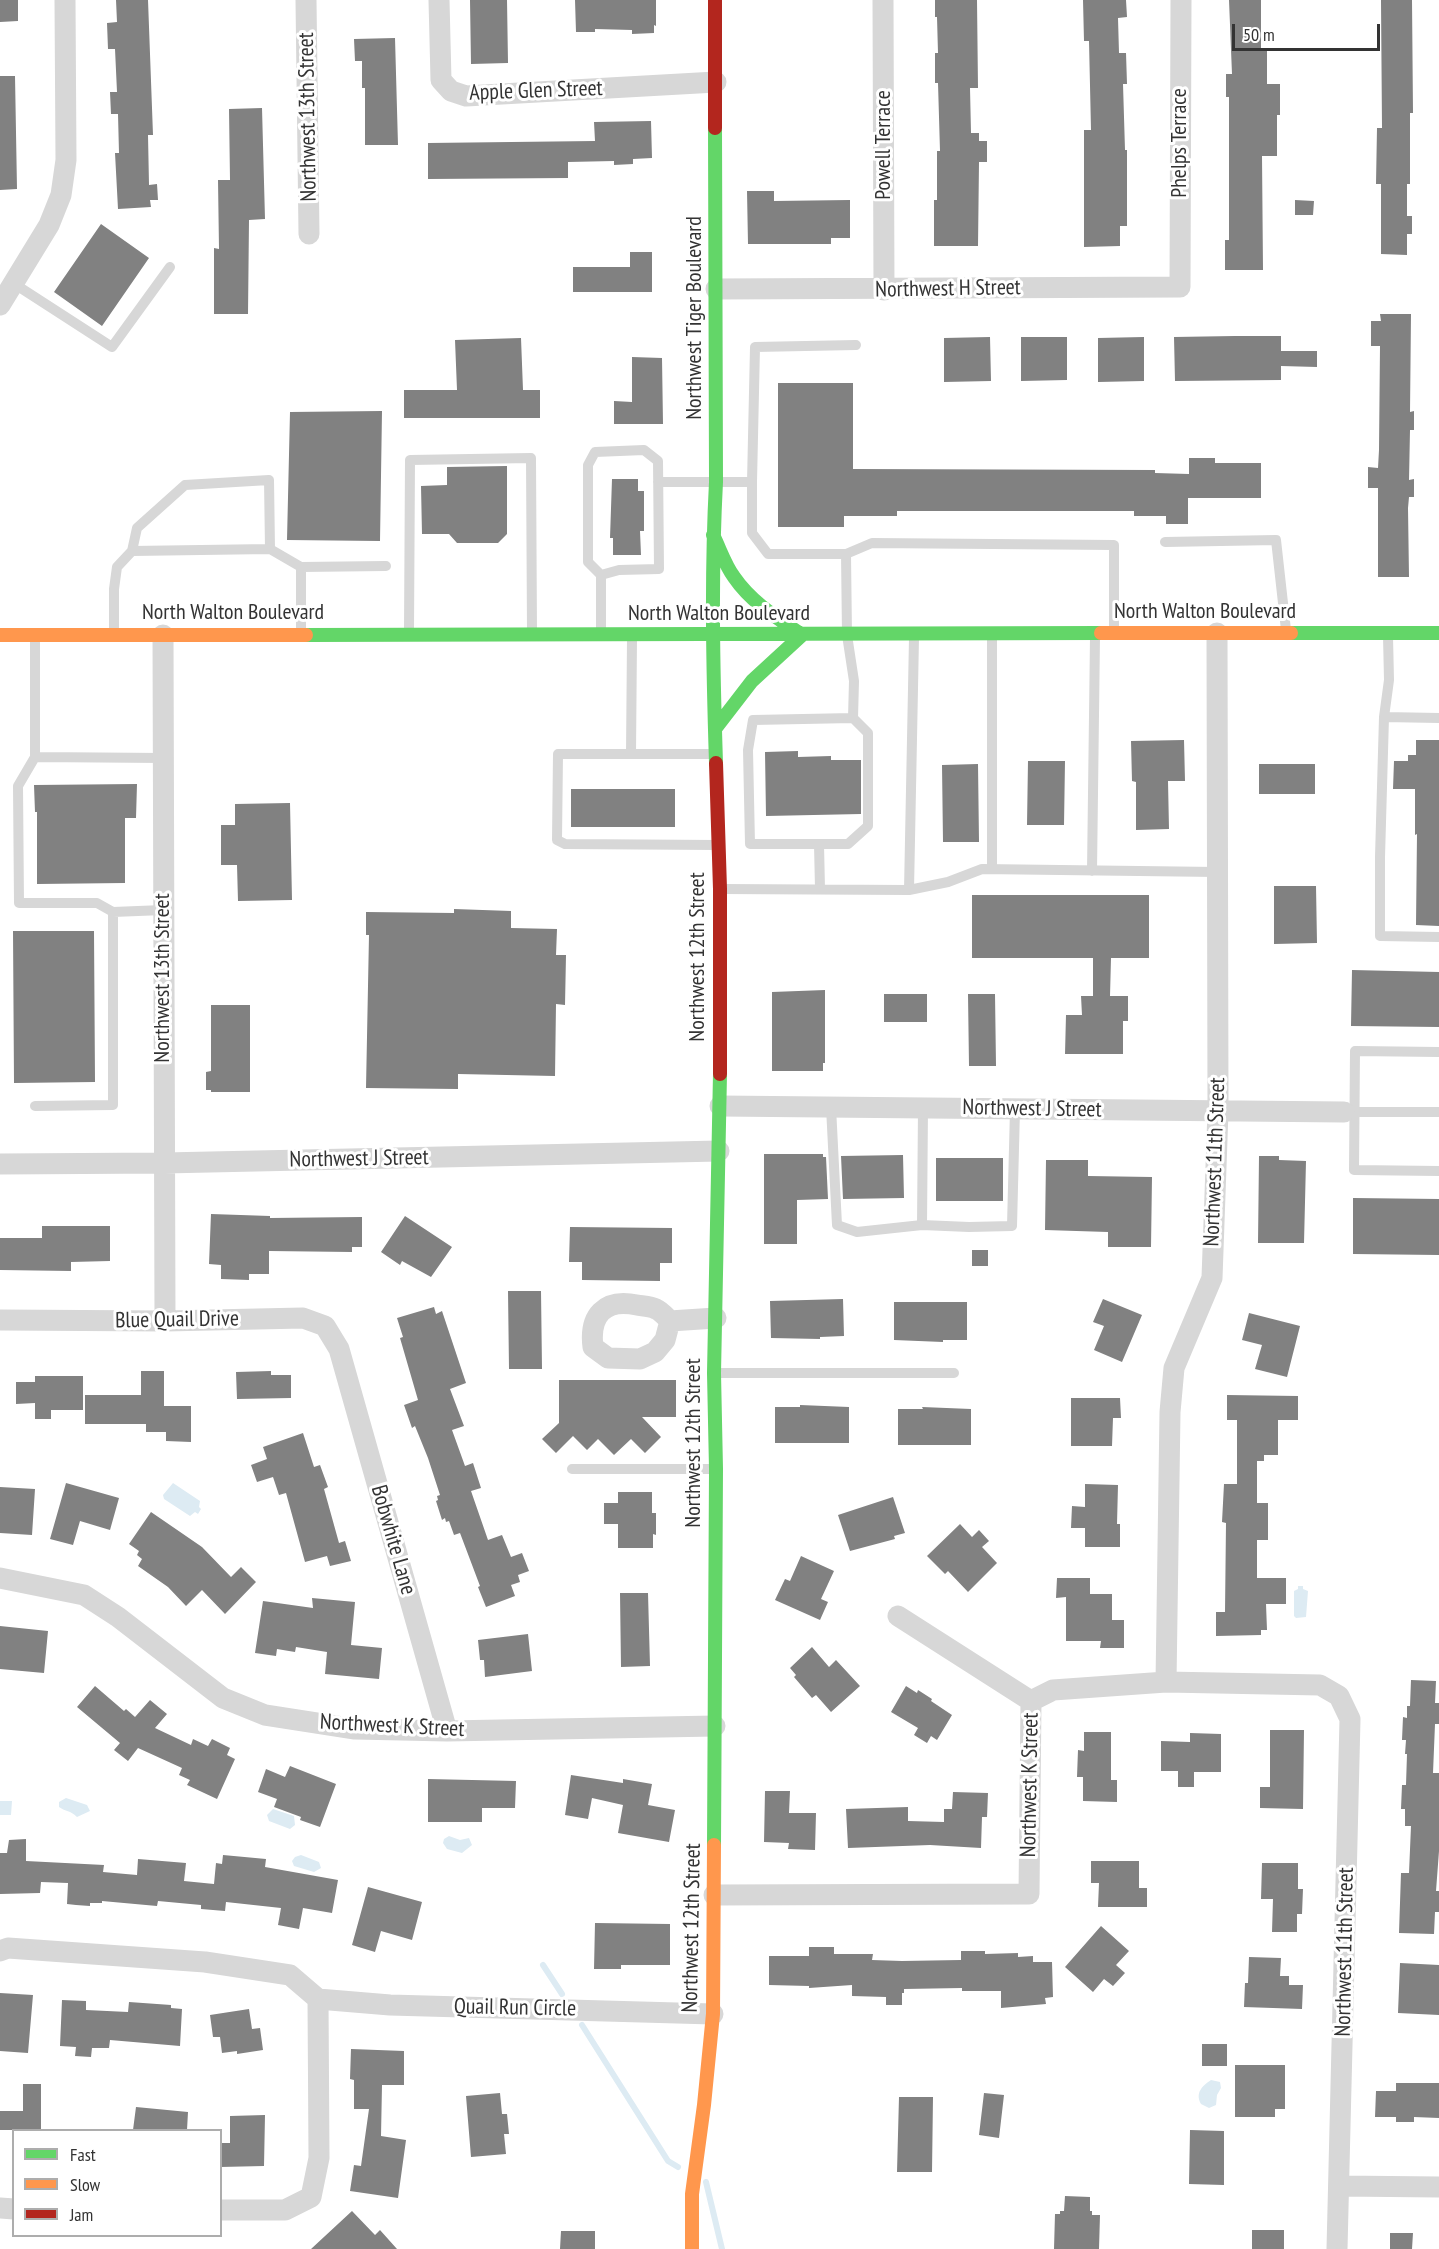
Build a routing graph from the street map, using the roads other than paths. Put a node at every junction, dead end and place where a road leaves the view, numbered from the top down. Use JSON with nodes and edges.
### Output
{"nodes":[{"id":1,"x":65,"y":0,"type":"edge"},
{"id":2,"x":306,"y":0,"type":"edge"},
{"id":3,"x":439,"y":0,"type":"edge"},
{"id":4,"x":716,"y":0,"type":"edge"},
{"id":5,"x":883,"y":0,"type":"edge"},
{"id":6,"x":1181,"y":0,"type":"edge"},
{"id":7,"x":716,"y":82,"type":"junction"},
{"id":8,"x":309,"y":234,"type":"dead end"},
{"id":9,"x":170,"y":267,"type":"dead end"},
{"id":10,"x":13,"y":283,"type":"junction"},
{"id":11,"x":1180,"y":286,"type":"joint"},
{"id":12,"x":716,"y":289,"type":"junction"},
{"id":13,"x":884,"y":290,"type":"junction"},
{"id":14,"x":0,"y":305,"type":"edge"},
{"id":15,"x":855,"y":345,"type":"dead end"},
{"id":16,"x":658,"y":482,"type":"junction"},
{"id":17,"x":716,"y":482,"type":"junction"},
{"id":18,"x":752,"y":482,"type":"junction"},
{"id":19,"x":713,"y":535,"type":"junction"},
{"id":20,"x":1165,"y":542,"type":"dead end"},
{"id":21,"x":270,"y":549,"type":"junction"},
{"id":22,"x":132,"y":551,"type":"junction"},
{"id":23,"x":846,"y":554,"type":"junction"},
{"id":24,"x":386,"y":566,"type":"dead end"},
{"id":25,"x":301,"y":567,"type":"junction"},
{"id":26,"x":601,"y":575,"type":"junction"},
{"id":27,"x":1217,"y":633,"type":"junction"},
{"id":28,"x":1287,"y":633,"type":"junction"},
{"id":29,"x":1388,"y":633,"type":"junction"},
{"id":30,"x":1439,"y":633,"type":"edge"},
{"id":31,"x":301,"y":634,"type":"junction"},
{"id":32,"x":409,"y":634,"type":"junction"},
{"id":33,"x":914,"y":634,"type":"junction"},
{"id":34,"x":992,"y":634,"type":"junction"},
{"id":35,"x":1095,"y":634,"type":"junction"},
{"id":36,"x":1114,"y":634,"type":"junction"},
{"id":37,"x":0,"y":635,"type":"edge"},
{"id":38,"x":35,"y":635,"type":"junction"},
{"id":39,"x":114,"y":635,"type":"junction"},
{"id":40,"x":163,"y":635,"type":"junction"},
{"id":41,"x":532,"y":635,"type":"junction"},
{"id":42,"x":602,"y":635,"type":"junction"},
{"id":43,"x":632,"y":635,"type":"junction"},
{"id":44,"x":712,"y":635,"type":"junction"},
{"id":45,"x":802,"y":635,"type":"junction"},
{"id":46,"x":847,"y":635,"type":"junction"},
{"id":47,"x":1384,"y":717,"type":"junction"},
{"id":48,"x":853,"y":718,"type":"junction"},
{"id":49,"x":1439,"y":718,"type":"edge"},
{"id":50,"x":715,"y":729,"type":"junction"},
{"id":51,"x":631,"y":754,"type":"junction"},
{"id":52,"x":716,"y":754,"type":"junction"},
{"id":53,"x":35,"y":757,"type":"junction"},
{"id":54,"x":163,"y":758,"type":"junction"},
{"id":55,"x":819,"y":844,"type":"junction"},
{"id":56,"x":719,"y":845,"type":"junction"},
{"id":57,"x":992,"y":869,"type":"junction"},
{"id":58,"x":1092,"y":871,"type":"junction"},
{"id":59,"x":1217,"y":872,"type":"junction"},
{"id":60,"x":720,"y":889,"type":"junction"},
{"id":61,"x":820,"y":889,"type":"junction"},
{"id":62,"x":909,"y":890,"type":"junction"},
{"id":63,"x":163,"y":910,"type":"junction"},
{"id":64,"x":113,"y":912,"type":"junction"},
{"id":65,"x":1439,"y":937,"type":"edge"},
{"id":66,"x":1439,"y":1052,"type":"edge"},
{"id":67,"x":35,"y":1106,"type":"dead end"},
{"id":68,"x":720,"y":1106,"type":"junction"},
{"id":69,"x":831,"y":1107,"type":"junction"},
{"id":70,"x":923,"y":1108,"type":"junction"},
{"id":71,"x":1015,"y":1109,"type":"junction"},
{"id":72,"x":1218,"y":1111,"type":"junction"},
{"id":73,"x":1349,"y":1112,"type":"junction"},
{"id":74,"x":1439,"y":1112,"type":"edge"},
{"id":75,"x":719,"y":1151,"type":"junction"},
{"id":76,"x":164,"y":1163,"type":"junction"},
{"id":77,"x":0,"y":1164,"type":"edge"},
{"id":78,"x":1439,"y":1171,"type":"edge"},
{"id":79,"x":922,"y":1225,"type":"junction"},
{"id":80,"x":716,"y":1318,"type":"junction"},
{"id":81,"x":0,"y":1320,"type":"edge"},
{"id":82,"x":165,"y":1321,"type":"junction"},
{"id":83,"x":670,"y":1321,"type":"dead end"},
{"id":84,"x":339,"y":1349,"type":"joint"},
{"id":85,"x":954,"y":1372,"type":"dead end"},
{"id":86,"x":714,"y":1373,"type":"junction"},
{"id":87,"x":572,"y":1469,"type":"dead end"},
{"id":88,"x":716,"y":1469,"type":"junction"},
{"id":89,"x":0,"y":1578,"type":"edge"},
{"id":90,"x":898,"y":1616,"type":"dead end"},
{"id":91,"x":1166,"y":1682,"type":"junction"},
{"id":92,"x":1031,"y":1701,"type":"junction"},
{"id":93,"x":1350,"y":1719,"type":"joint"},
{"id":94,"x":715,"y":1726,"type":"junction"},
{"id":95,"x":447,"y":1731,"type":"junction"},
{"id":96,"x":714,"y":1895,"type":"junction"},
{"id":97,"x":0,"y":1951,"type":"edge"},
{"id":98,"x":318,"y":1999,"type":"junction"},
{"id":99,"x":713,"y":2014,"type":"junction"},
{"id":100,"x":1340,"y":2186,"type":"junction"},
{"id":101,"x":1439,"y":2187,"type":"edge"},
{"id":102,"x":222,"y":2210,"type":"edge"},
{"id":103,"x":692,"y":2249,"type":"edge"},
{"id":104,"x":1337,"y":2249,"type":"edge"}],
"edges":[{"from":1,"to":10,"type":"street"},
{"from":2,"to":8,"type":"street","name":"Northwest 13th Street"},
{"from":3,"to":7,"type":"street","name":"Apple Glen Street"},
{"from":4,"to":7,"type":"street","name":"Northwest Tiger Boulevard"},
{"from":5,"to":13,"type":"street","name":"Powell Terrace"},
{"from":6,"to":11,"type":"street","name":"Phelps Terrace"},
{"from":7,"to":12,"type":"street","name":"Northwest Tiger Boulevard"},
{"from":9,"to":10,"type":"lane"},
{"from":10,"to":14,"type":"street"},
{"from":11,"to":13,"type":"street","name":"Northwest H Street"},
{"from":12,"to":13,"type":"street","name":"Northwest H Street"},
{"from":12,"to":17,"type":"street","name":"Northwest Tiger Boulevard"},
{"from":15,"to":18,"type":"lane"},
{"from":16,"to":17,"type":"lane"},
{"from":16,"to":26,"type":"lane"},
{"from":16,"to":26,"type":"lane"},
{"from":17,"to":18,"type":"lane"},
{"from":17,"to":19,"type":"street","name":"Northwest Tiger Boulevard"},
{"from":18,"to":23,"type":"lane"},
{"from":19,"to":44,"type":"street","name":"Northwest Tiger Boulevard"},
{"from":19,"to":45,"type":"street"},
{"from":20,"to":28,"type":"lane"},
{"from":21,"to":22,"type":"lane"},
{"from":21,"to":22,"type":"lane"},
{"from":21,"to":25,"type":"lane"},
{"from":22,"to":39,"type":"lane"},
{"from":23,"to":36,"type":"lane"},
{"from":23,"to":46,"type":"lane"},
{"from":24,"to":25,"type":"lane"},
{"from":25,"to":31,"type":"lane"},
{"from":26,"to":42,"type":"lane"},
{"from":27,"to":28,"type":"street","name":"North Walton Boulevard"},
{"from":27,"to":36,"type":"street","name":"North Walton Boulevard"},
{"from":27,"to":59,"type":"street","name":"Northwest 11th Street"},
{"from":28,"to":29,"type":"street","name":"North Walton Boulevard"},
{"from":29,"to":30,"type":"street","name":"North Walton Boulevard"},
{"from":29,"to":47,"type":"lane"},
{"from":31,"to":32,"type":"street","name":"North Walton Boulevard"},
{"from":31,"to":40,"type":"street","name":"North Walton Boulevard"},
{"from":32,"to":41,"type":"street","name":"North Walton Boulevard"},
{"from":32,"to":41,"type":"lane"},
{"from":33,"to":34,"type":"street","name":"North Walton Boulevard"},
{"from":33,"to":46,"type":"street","name":"North Walton Boulevard"},
{"from":33,"to":62,"type":"lane"},
{"from":34,"to":35,"type":"street","name":"North Walton Boulevard"},
{"from":34,"to":57,"type":"lane"},
{"from":35,"to":36,"type":"street","name":"North Walton Boulevard"},
{"from":35,"to":58,"type":"lane"},
{"from":37,"to":38,"type":"street","name":"North Walton Boulevard"},
{"from":38,"to":39,"type":"street","name":"North Walton Boulevard"},
{"from":38,"to":53,"type":"lane"},
{"from":39,"to":40,"type":"street","name":"North Walton Boulevard"},
{"from":40,"to":54,"type":"street","name":"Northwest 13th Street"},
{"from":41,"to":42,"type":"street","name":"North Walton Boulevard"},
{"from":42,"to":43,"type":"street","name":"North Walton Boulevard"},
{"from":43,"to":44,"type":"street","name":"North Walton Boulevard"},
{"from":43,"to":51,"type":"lane"},
{"from":44,"to":45,"type":"street","name":"North Walton Boulevard"},
{"from":44,"to":50,"type":"street","name":"Northwest 12th Street"},
{"from":45,"to":46,"type":"street","name":"North Walton Boulevard"},
{"from":45,"to":50,"type":"street"},
{"from":46,"to":48,"type":"lane"},
{"from":47,"to":49,"type":"lane"},
{"from":47,"to":65,"type":"lane"},
{"from":48,"to":55,"type":"lane"},
{"from":48,"to":55,"type":"lane"},
{"from":50,"to":52,"type":"street","name":"Northwest 12th Street"},
{"from":51,"to":52,"type":"lane"},
{"from":51,"to":56,"type":"lane"},
{"from":52,"to":56,"type":"street","name":"Northwest 12th Street"},
{"from":53,"to":54,"type":"lane"},
{"from":53,"to":64,"type":"lane"},
{"from":54,"to":63,"type":"street","name":"Northwest 13th Street"},
{"from":55,"to":61,"type":"lane"},
{"from":56,"to":60,"type":"street","name":"Northwest 12th Street"},
{"from":57,"to":58,"type":"lane"},
{"from":57,"to":62,"type":"lane"},
{"from":58,"to":59,"type":"lane"},
{"from":59,"to":72,"type":"street","name":"Northwest 11th Street"},
{"from":60,"to":61,"type":"lane"},
{"from":60,"to":68,"type":"street","name":"Northwest 12th Street"},
{"from":61,"to":62,"type":"lane"},
{"from":63,"to":64,"type":"lane"},
{"from":63,"to":76,"type":"street","name":"Northwest 13th Street"},
{"from":64,"to":67,"type":"lane"},
{"from":66,"to":73,"type":"lane"},
{"from":68,"to":69,"type":"street","name":"Northwest J Street"},
{"from":68,"to":75,"type":"street","name":"Northwest 12th Street"},
{"from":69,"to":70,"type":"street","name":"Northwest J Street"},
{"from":69,"to":79,"type":"lane"},
{"from":70,"to":71,"type":"street","name":"Northwest J Street"},
{"from":70,"to":79,"type":"lane"},
{"from":71,"to":72,"type":"street","name":"Northwest J Street"},
{"from":71,"to":79,"type":"lane"},
{"from":72,"to":73,"type":"street","name":"Northwest J Street"},
{"from":72,"to":91,"type":"street","name":"Northwest 11th Street"},
{"from":73,"to":74,"type":"lane"},
{"from":73,"to":78,"type":"lane"},
{"from":75,"to":76,"type":"street","name":"Northwest J Street"},
{"from":75,"to":80,"type":"street","name":"Northwest 12th Street"},
{"from":76,"to":77,"type":"street","name":"Northwest J Street"},
{"from":76,"to":82,"type":"street","name":"Northwest 13th Street"},
{"from":80,"to":83,"type":"street"},
{"from":80,"to":86,"type":"street","name":"Northwest 12th Street"},
{"from":81,"to":82,"type":"street","name":"Blue Quail Drive"},
{"from":82,"to":84,"type":"street","name":"Blue Quail Drive"},
{"from":84,"to":95,"type":"street","name":"Bobwhite Lane"},
{"from":85,"to":86,"type":"lane"},
{"from":86,"to":88,"type":"street","name":"Northwest 12th Street"},
{"from":87,"to":88,"type":"lane"},
{"from":88,"to":94,"type":"street","name":"Northwest 12th Street"},
{"from":89,"to":95,"type":"street","name":"Northwest K Street"},
{"from":90,"to":92,"type":"street"},
{"from":91,"to":92,"type":"street","name":"Northwest K Street"},
{"from":91,"to":93,"type":"street","name":"Northwest K Street"},
{"from":92,"to":96,"type":"street","name":"Northwest K Street"},
{"from":93,"to":100,"type":"street","name":"Northwest 11th Street"},
{"from":94,"to":95,"type":"street","name":"Northwest K Street"},
{"from":94,"to":96,"type":"street","name":"Northwest 12th Street"},
{"from":96,"to":99,"type":"street","name":"Northwest 12th Street"},
{"from":97,"to":98,"type":"street"},
{"from":98,"to":99,"type":"street","name":"Quail Run Circle"},
{"from":98,"to":102,"type":"street"},
{"from":99,"to":103,"type":"street","name":"Northwest 12th Street"},
{"from":100,"to":101,"type":"street"},
{"from":100,"to":104,"type":"street","name":"Northwest 11th Street"}]}
